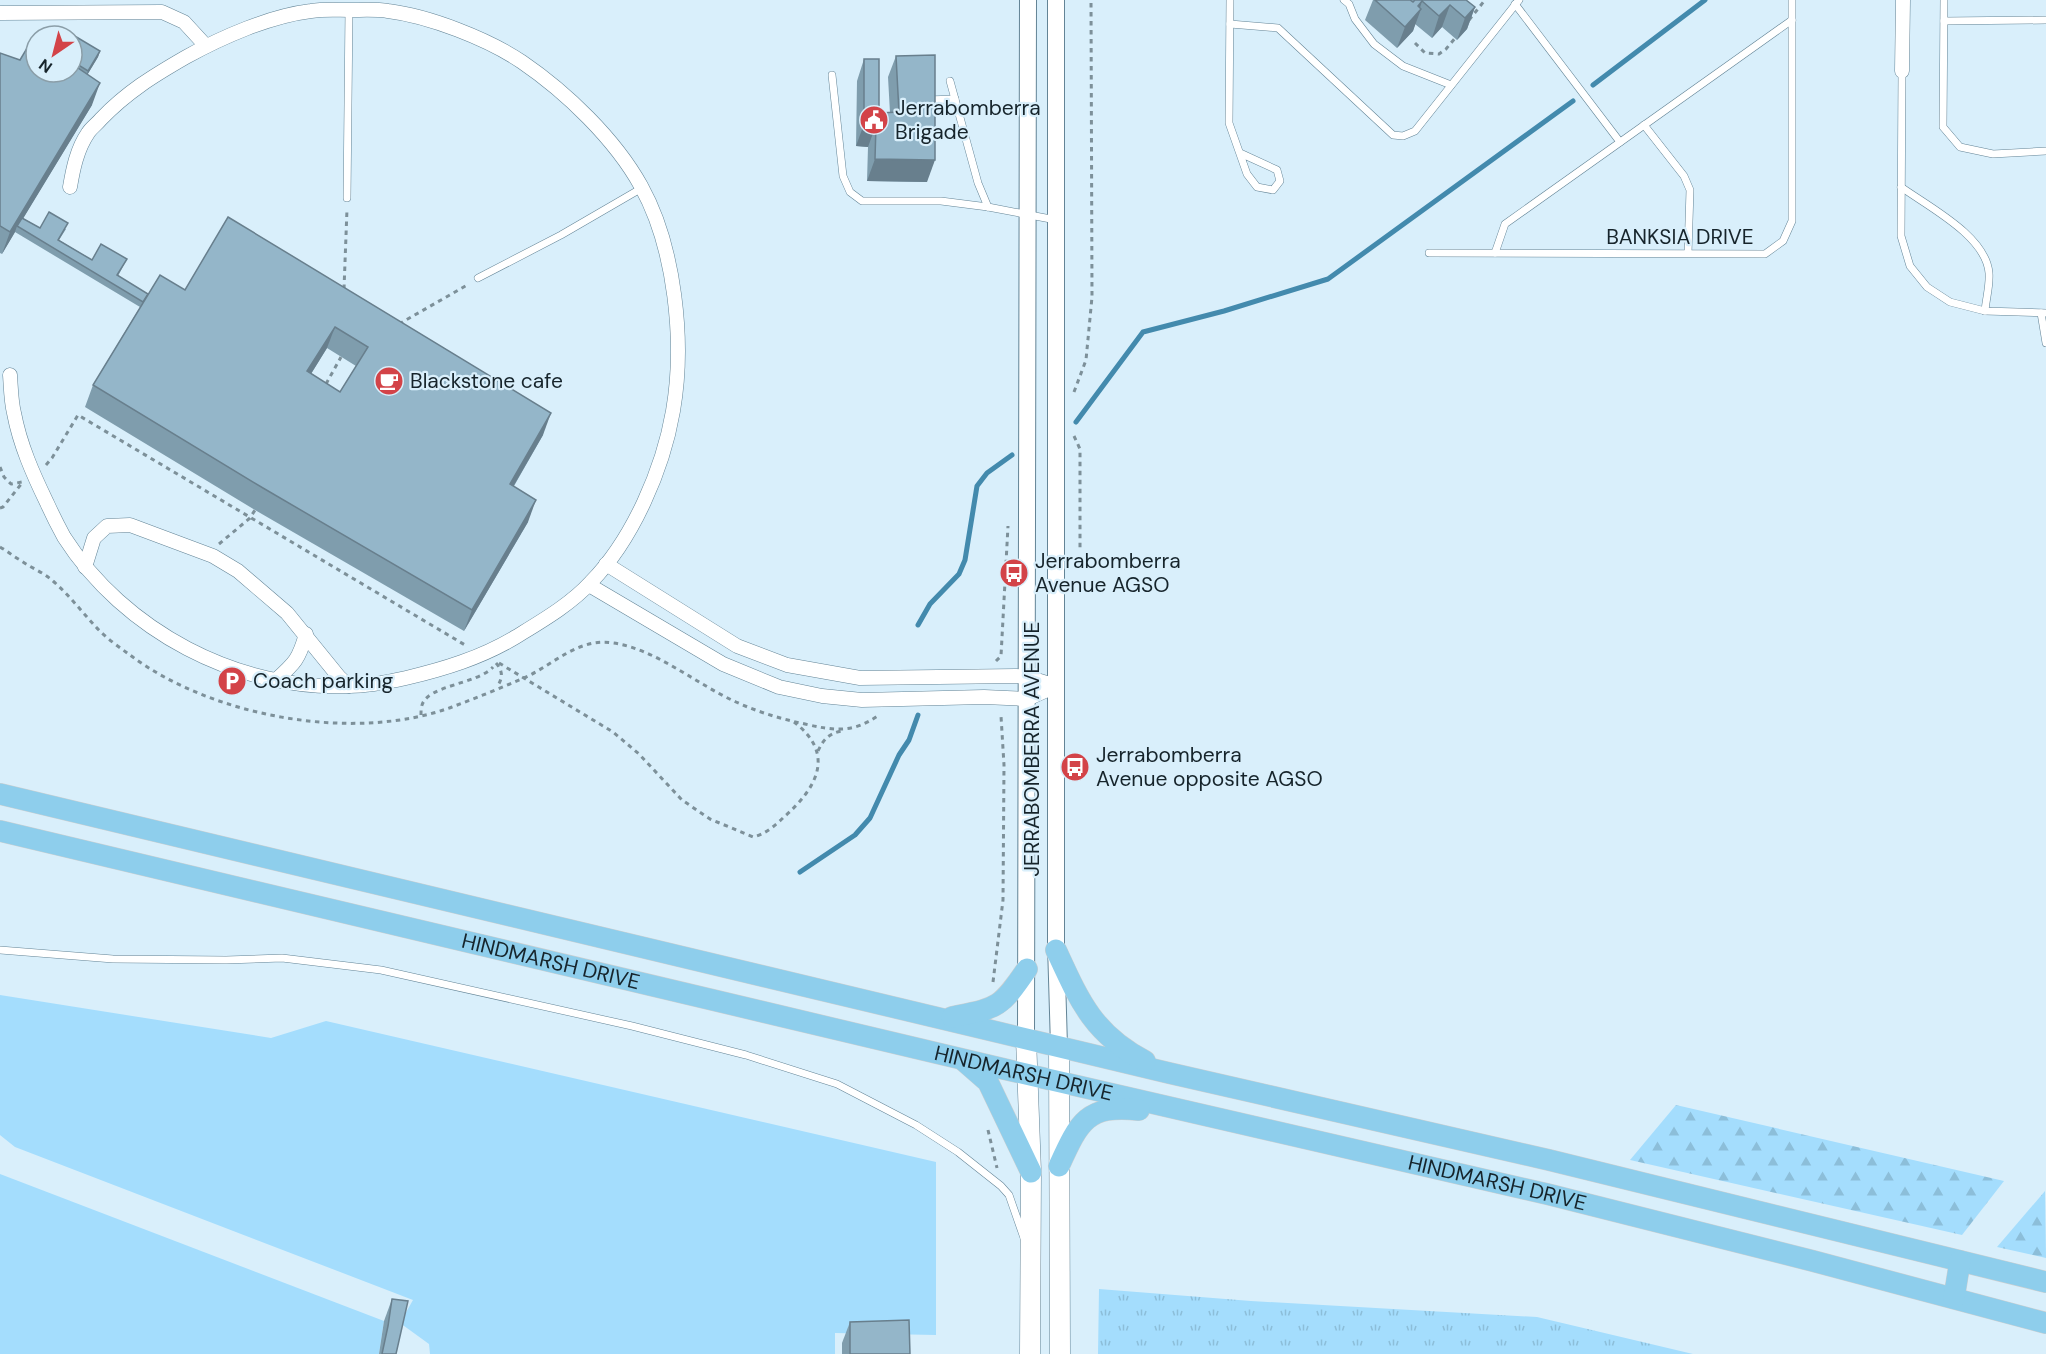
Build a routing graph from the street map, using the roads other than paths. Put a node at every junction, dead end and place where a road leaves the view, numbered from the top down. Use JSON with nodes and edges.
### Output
{"nodes":[{"id":1,"x":1028,"y":0,"type":"edge"},
{"id":2,"x":1056,"y":0,"type":"edge"},
{"id":3,"x":1230,"y":0,"type":"edge"},
{"id":4,"x":1344,"y":0,"type":"edge"},
{"id":5,"x":1792,"y":0,"type":"edge"},
{"id":6,"x":1903,"y":0,"type":"edge"},
{"id":7,"x":1944,"y":0,"type":"edge"},
{"id":8,"x":1517,"y":2,"type":"edge"},
{"id":9,"x":349,"y":10,"type":"junction"},
{"id":10,"x":0,"y":12,"type":"edge"},
{"id":11,"x":1792,"y":20,"type":"junction"},
{"id":12,"x":2046,"y":20,"type":"edge"},
{"id":13,"x":1944,"y":21,"type":"junction"},
{"id":14,"x":1230,"y":24,"type":"junction"},
{"id":15,"x":206,"y":46,"type":"junction"},
{"id":16,"x":1902,"y":71,"type":"joint"},
{"id":17,"x":832,"y":75,"type":"dead end"},
{"id":18,"x":950,"y":81,"type":"dead end"},
{"id":19,"x":1451,"y":85,"type":"junction"},
{"id":20,"x":955,"y":99,"type":"junction"},
{"id":21,"x":927,"y":100,"type":"edge"},
{"id":22,"x":1644,"y":126,"type":"junction"},
{"id":23,"x":1620,"y":142,"type":"junction"},
{"id":24,"x":2046,"y":152,"type":"edge"},
{"id":25,"x":1240,"y":153,"type":"junction"},
{"id":26,"x":1901,"y":186,"type":"junction"},
{"id":27,"x":70,"y":187,"type":"dead end"},
{"id":28,"x":642,"y":188,"type":"junction"},
{"id":29,"x":347,"y":198,"type":"road end"},
{"id":30,"x":988,"y":207,"type":"junction"},
{"id":31,"x":1028,"y":216,"type":"junction"},
{"id":32,"x":1056,"y":220,"type":"junction"},
{"id":33,"x":1430,"y":253,"type":"dead end"},
{"id":34,"x":1495,"y":253,"type":"junction"},
{"id":35,"x":1688,"y":253,"type":"junction"},
{"id":36,"x":478,"y":278,"type":"road end"},
{"id":37,"x":1985,"y":311,"type":"junction"},
{"id":38,"x":2043,"y":313,"type":"edge"},
{"id":39,"x":2046,"y":343,"type":"edge"},
{"id":40,"x":10,"y":375,"type":"dead end"},
{"id":41,"x":606,"y":564,"type":"junction"},
{"id":42,"x":85,"y":567,"type":"junction"},
{"id":43,"x":589,"y":585,"type":"junction"},
{"id":44,"x":306,"y":634,"type":"junction"},
{"id":45,"x":1027,"y":636,"type":"junction"},
{"id":46,"x":1056,"y":636,"type":"junction"},
{"id":47,"x":1027,"y":677,"type":"junction"},
{"id":48,"x":276,"y":680,"type":"junction"},
{"id":49,"x":1056,"y":686,"type":"junction"},
{"id":50,"x":349,"y":687,"type":"junction"},
{"id":51,"x":1027,"y":699,"type":"junction"},
{"id":52,"x":0,"y":794,"type":"edge"},
{"id":53,"x":0,"y":831,"type":"edge"},
{"id":54,"x":0,"y":950,"type":"edge"},
{"id":55,"x":1056,"y":950,"type":"junction"},
{"id":56,"x":1027,"y":969,"type":"junction"},
{"id":57,"x":945,"y":1018,"type":"junction"},
{"id":58,"x":1026,"y":1038,"type":"junction"},
{"id":59,"x":1059,"y":1046,"type":"junction"},
{"id":60,"x":960,"y":1058,"type":"junction"},
{"id":61,"x":1169,"y":1073,"type":"junction"},
{"id":62,"x":1027,"y":1074,"type":"junction"},
{"id":63,"x":1059,"y":1081,"type":"junction"},
{"id":64,"x":1241,"y":1123,"type":"junction"},
{"id":65,"x":1059,"y":1166,"type":"junction"},
{"id":66,"x":1030,"y":1172,"type":"junction"},
{"id":67,"x":1030,"y":1257,"type":"junction"},
{"id":68,"x":1960,"y":1260,"type":"junction"},
{"id":69,"x":2046,"y":1282,"type":"edge"},
{"id":70,"x":1954,"y":1298,"type":"junction"},
{"id":71,"x":2046,"y":1323,"type":"edge"},
{"id":72,"x":1030,"y":1354,"type":"edge"},
{"id":73,"x":1060,"y":1354,"type":"edge"}],
"edges":[{"from":1,"to":31,"type":"street","name":"JERRABOMBERRA AVENUE"},
{"from":2,"to":32,"type":"street","name":"JERRABOMBERRA AVENUE"},
{"from":3,"to":14,"type":"lane"},
{"from":4,"to":19,"type":"lane"},
{"from":5,"to":11,"type":"lane","name":"BANKSIA DRIVE"},
{"from":6,"to":16,"type":"street"},
{"from":7,"to":13,"type":"lane"},
{"from":8,"to":19,"type":"lane"},
{"from":8,"to":23,"type":"lane"},
{"from":9,"to":15,"type":"street"},
{"from":9,"to":28,"type":"street"},
{"from":9,"to":29,"type":"lane"},
{"from":10,"to":15,"type":"street"},
{"from":11,"to":22,"type":"lane"},
{"from":11,"to":35,"type":"lane","name":"BANKSIA DRIVE"},
{"from":12,"to":13,"type":"lane"},
{"from":13,"to":24,"type":"lane"},
{"from":14,"to":19,"type":"lane"},
{"from":14,"to":25,"type":"lane"},
{"from":15,"to":27,"type":"street"},
{"from":16,"to":26,"type":"lane"},
{"from":17,"to":30,"type":"lane"},
{"from":18,"to":20,"type":"lane"},
{"from":20,"to":21,"type":"lane"},
{"from":20,"to":30,"type":"lane"},
{"from":22,"to":23,"type":"lane"},
{"from":22,"to":35,"type":"lane"},
{"from":23,"to":34,"type":"lane"},
{"from":25,"to":25,"type":"lane"},
{"from":26,"to":37,"type":"lane"},
{"from":26,"to":37,"type":"lane"},
{"from":28,"to":36,"type":"lane"},
{"from":28,"to":41,"type":"street"},
{"from":30,"to":31,"type":"lane"},
{"from":31,"to":32,"type":"lane"},
{"from":31,"to":45,"type":"street","name":"JERRABOMBERRA AVENUE"},
{"from":32,"to":46,"type":"street","name":"JERRABOMBERRA AVENUE"},
{"from":33,"to":34,"type":"lane","name":"BANKSIA DRIVE"},
{"from":34,"to":35,"type":"lane","name":"BANKSIA DRIVE"},
{"from":37,"to":38,"type":"lane"},
{"from":38,"to":39,"type":"lane"},
{"from":40,"to":42,"type":"street"},
{"from":41,"to":43,"type":"street"},
{"from":41,"to":47,"type":"street"},
{"from":42,"to":44,"type":"street"},
{"from":42,"to":48,"type":"street"},
{"from":43,"to":50,"type":"street"},
{"from":43,"to":51,"type":"street"},
{"from":44,"to":48,"type":"street"},
{"from":44,"to":50,"type":"street"},
{"from":45,"to":46,"type":"street"},
{"from":45,"to":47,"type":"street","name":"JERRABOMBERRA AVENUE"},
{"from":46,"to":49,"type":"street","name":"JERRABOMBERRA AVENUE"},
{"from":47,"to":49,"type":"street"},
{"from":47,"to":51,"type":"street","name":"JERRABOMBERRA AVENUE"},
{"from":48,"to":50,"type":"street"},
{"from":49,"to":51,"type":"street"},
{"from":49,"to":55,"type":"street","name":"JERRABOMBERRA AVENUE"},
{"from":51,"to":56,"type":"street","name":"JERRABOMBERRA AVENUE"},
{"from":52,"to":57,"type":"main road","name":"HINDMARSH DRIVE"},
{"from":53,"to":60,"type":"main road","name":"HINDMARSH DRIVE"},
{"from":54,"to":67,"type":"lane"},
{"from":55,"to":59,"type":"street","name":"JERRABOMBERRA AVENUE"},
{"from":55,"to":61,"type":"main road"},
{"from":56,"to":57,"type":"main road"},
{"from":56,"to":58,"type":"street","name":"JERRABOMBERRA AVENUE"},
{"from":57,"to":58,"type":"main road","name":"HINDMARSH DRIVE"},
{"from":58,"to":59,"type":"main road","name":"HINDMARSH DRIVE"},
{"from":58,"to":62,"type":"main road","name":"JERRABOMBERRA AVENUE"},
{"from":59,"to":61,"type":"main road","name":"HINDMARSH DRIVE"},
{"from":59,"to":63,"type":"main road","name":"JERRABOMBERRA AVENUE"},
{"from":60,"to":62,"type":"main road","name":"HINDMARSH DRIVE"},
{"from":60,"to":66,"type":"main road"},
{"from":61,"to":68,"type":"main road","name":"HINDMARSH DRIVE"},
{"from":62,"to":63,"type":"main road","name":"HINDMARSH DRIVE"},
{"from":62,"to":66,"type":"main road","name":"JERRABOMBERRA AVENUE"},
{"from":63,"to":64,"type":"main road","name":"HINDMARSH DRIVE"},
{"from":63,"to":65,"type":"main road","name":"JERRABOMBERRA AVENUE"},
{"from":64,"to":65,"type":"main road"},
{"from":64,"to":70,"type":"main road","name":"HINDMARSH DRIVE"},
{"from":65,"to":73,"type":"main road","name":"JERRABOMBERRA AVENUE"},
{"from":66,"to":67,"type":"main road","name":"JERRABOMBERRA AVENUE"},
{"from":67,"to":72,"type":"main road","name":"JERRABOMBERRA AVENUE"},
{"from":68,"to":69,"type":"main road","name":"HINDMARSH DRIVE"},
{"from":68,"to":70,"type":"main road"},
{"from":70,"to":71,"type":"main road","name":"HINDMARSH DRIVE"}]}
